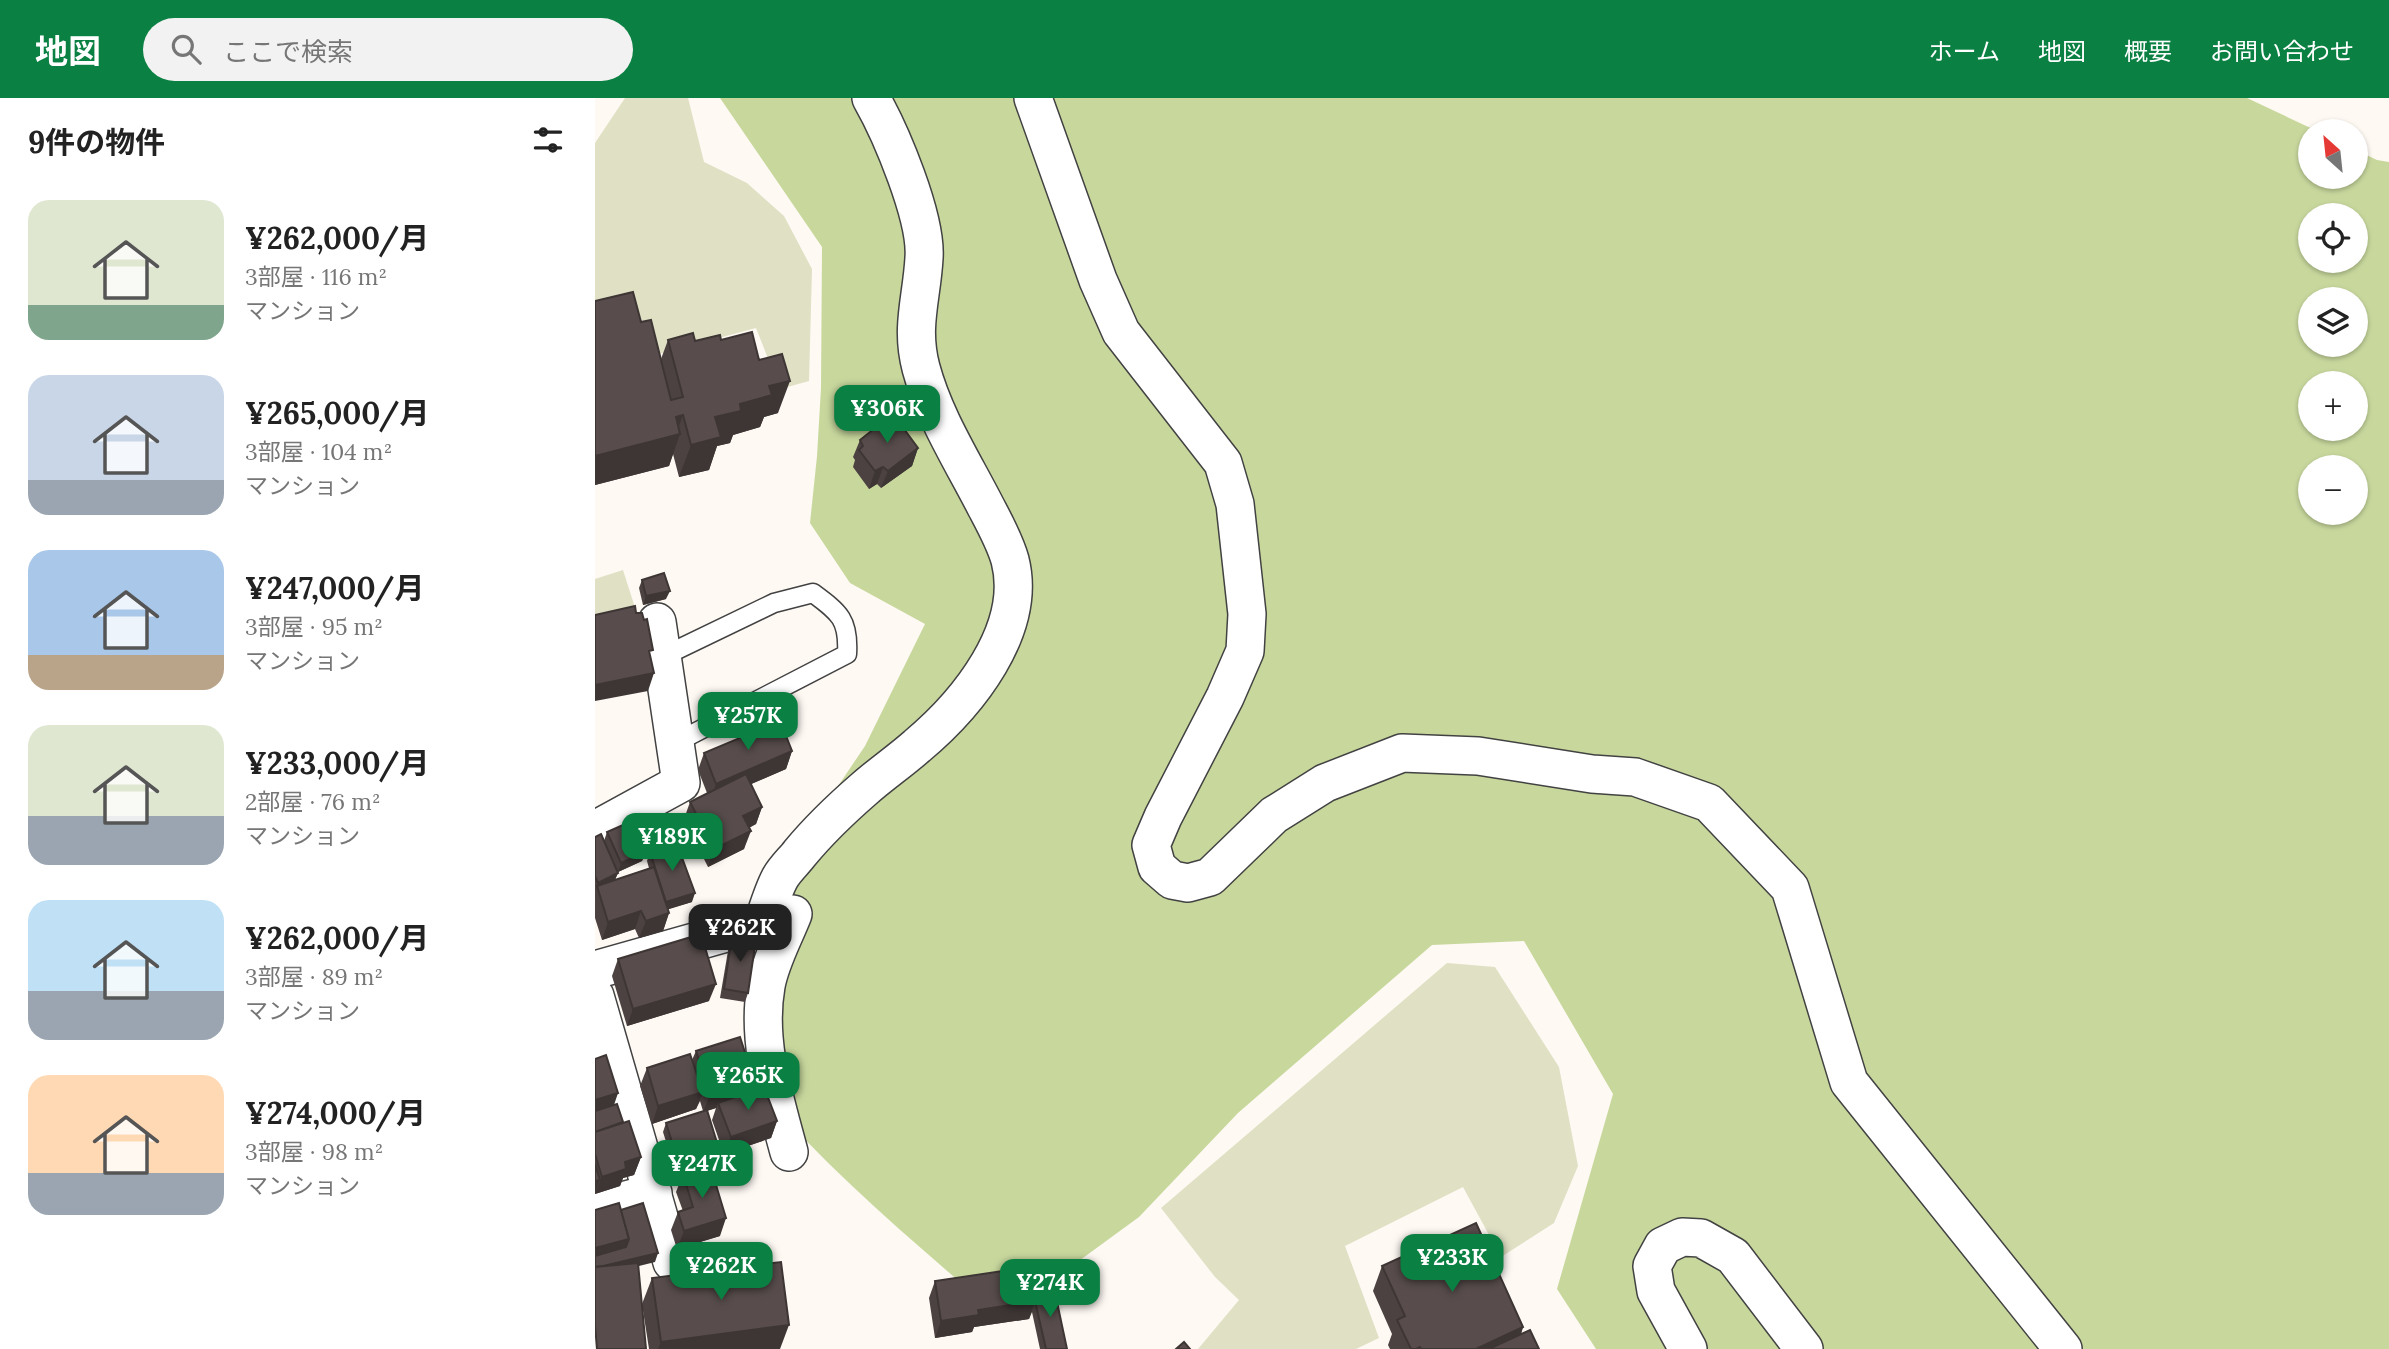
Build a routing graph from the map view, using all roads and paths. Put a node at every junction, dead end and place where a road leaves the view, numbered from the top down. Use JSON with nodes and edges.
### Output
{"nodes":[{"id":1,"x":871,"y":98,"type":"edge"},
{"id":2,"x":1033,"y":98,"type":"edge"},
{"id":3,"x":659,"y":640,"type":"joint"},
{"id":4,"x":675,"y":743,"type":"junction"},
{"id":5,"x":595,"y":830,"type":"edge"},
{"id":6,"x":763,"y":923,"type":"junction"},
{"id":7,"x":595,"y":970,"type":"edge"},
{"id":8,"x":595,"y":996,"type":"edge"},
{"id":9,"x":789,"y":1152,"type":"dead end"},
{"id":10,"x":653,"y":1193,"type":"junction"},
{"id":11,"x":595,"y":1208,"type":"edge"},
{"id":12,"x":673,"y":1262,"type":"dead end"},
{"id":13,"x":1688,"y":1349,"type":"edge"},
{"id":14,"x":1804,"y":1349,"type":"edge"},
{"id":15,"x":2063,"y":1349,"type":"edge"}],
"edges":[{"from":1,"to":6,"type":"street"},
{"from":2,"to":15,"type":"street"},
{"from":3,"to":4,"type":"street"},
{"from":3,"to":4,"type":"lane"},
{"from":4,"to":5,"type":"street"},
{"from":6,"to":7,"type":"street"},
{"from":6,"to":9,"type":"street"},
{"from":8,"to":10,"type":"street"},
{"from":10,"to":11,"type":"street"},
{"from":10,"to":12,"type":"street"},
{"from":13,"to":14,"type":"street"}]}
